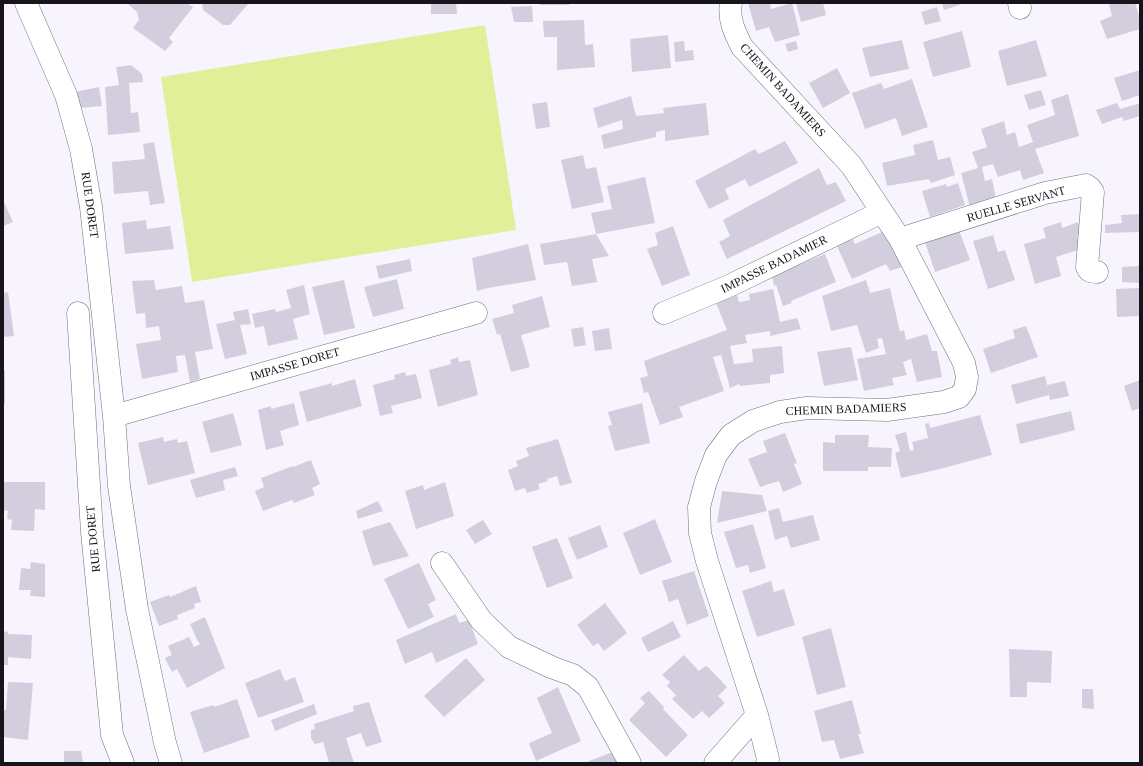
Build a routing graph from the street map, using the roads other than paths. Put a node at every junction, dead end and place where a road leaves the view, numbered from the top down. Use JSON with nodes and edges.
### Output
{"nodes":[{"id":1,"x":26,"y":3,"type":"edge"},
{"id":2,"x":732,"y":3,"type":"edge"},
{"id":3,"x":882,"y":212,"type":"junction"},
{"id":4,"x":900,"y":239,"type":"junction"},
{"id":5,"x":1097,"y":272,"type":"dead end"},
{"id":6,"x":78,"y":313,"type":"dead end"},
{"id":7,"x":476,"y":313,"type":"dead end"},
{"id":8,"x":664,"y":313,"type":"dead end"},
{"id":9,"x":114,"y":416,"type":"junction"},
{"id":10,"x":442,"y":563,"type":"dead end"},
{"id":11,"x":757,"y":715,"type":"junction"},
{"id":12,"x":123,"y":763,"type":"edge"},
{"id":13,"x":171,"y":763,"type":"edge"},
{"id":14,"x":630,"y":763,"type":"edge"},
{"id":15,"x":715,"y":763,"type":"edge"},
{"id":16,"x":767,"y":763,"type":"edge"}],
"edges":[{"from":1,"to":9,"type":"street","name":"RUE DORET"},
{"from":2,"to":3,"type":"street","name":"CHEMIN BADAMIERS"},
{"from":3,"to":4,"type":"street","name":"CHEMIN BADAMIERS"},
{"from":3,"to":8,"type":"street","name":"IMPASSE BADAMIER"},
{"from":4,"to":5,"type":"street","name":"RUELLE SERVANT"},
{"from":4,"to":11,"type":"street","name":"CHEMIN BADAMIERS"},
{"from":6,"to":12,"type":"street","name":"RUE DORET"},
{"from":7,"to":9,"type":"street","name":"IMPASSE DORET"},
{"from":9,"to":13,"type":"street","name":"RUE DORET"},
{"from":10,"to":14,"type":"street"},
{"from":11,"to":15,"type":"street"},
{"from":11,"to":16,"type":"street","name":"CHEMIN BADAMIERS"}]}
